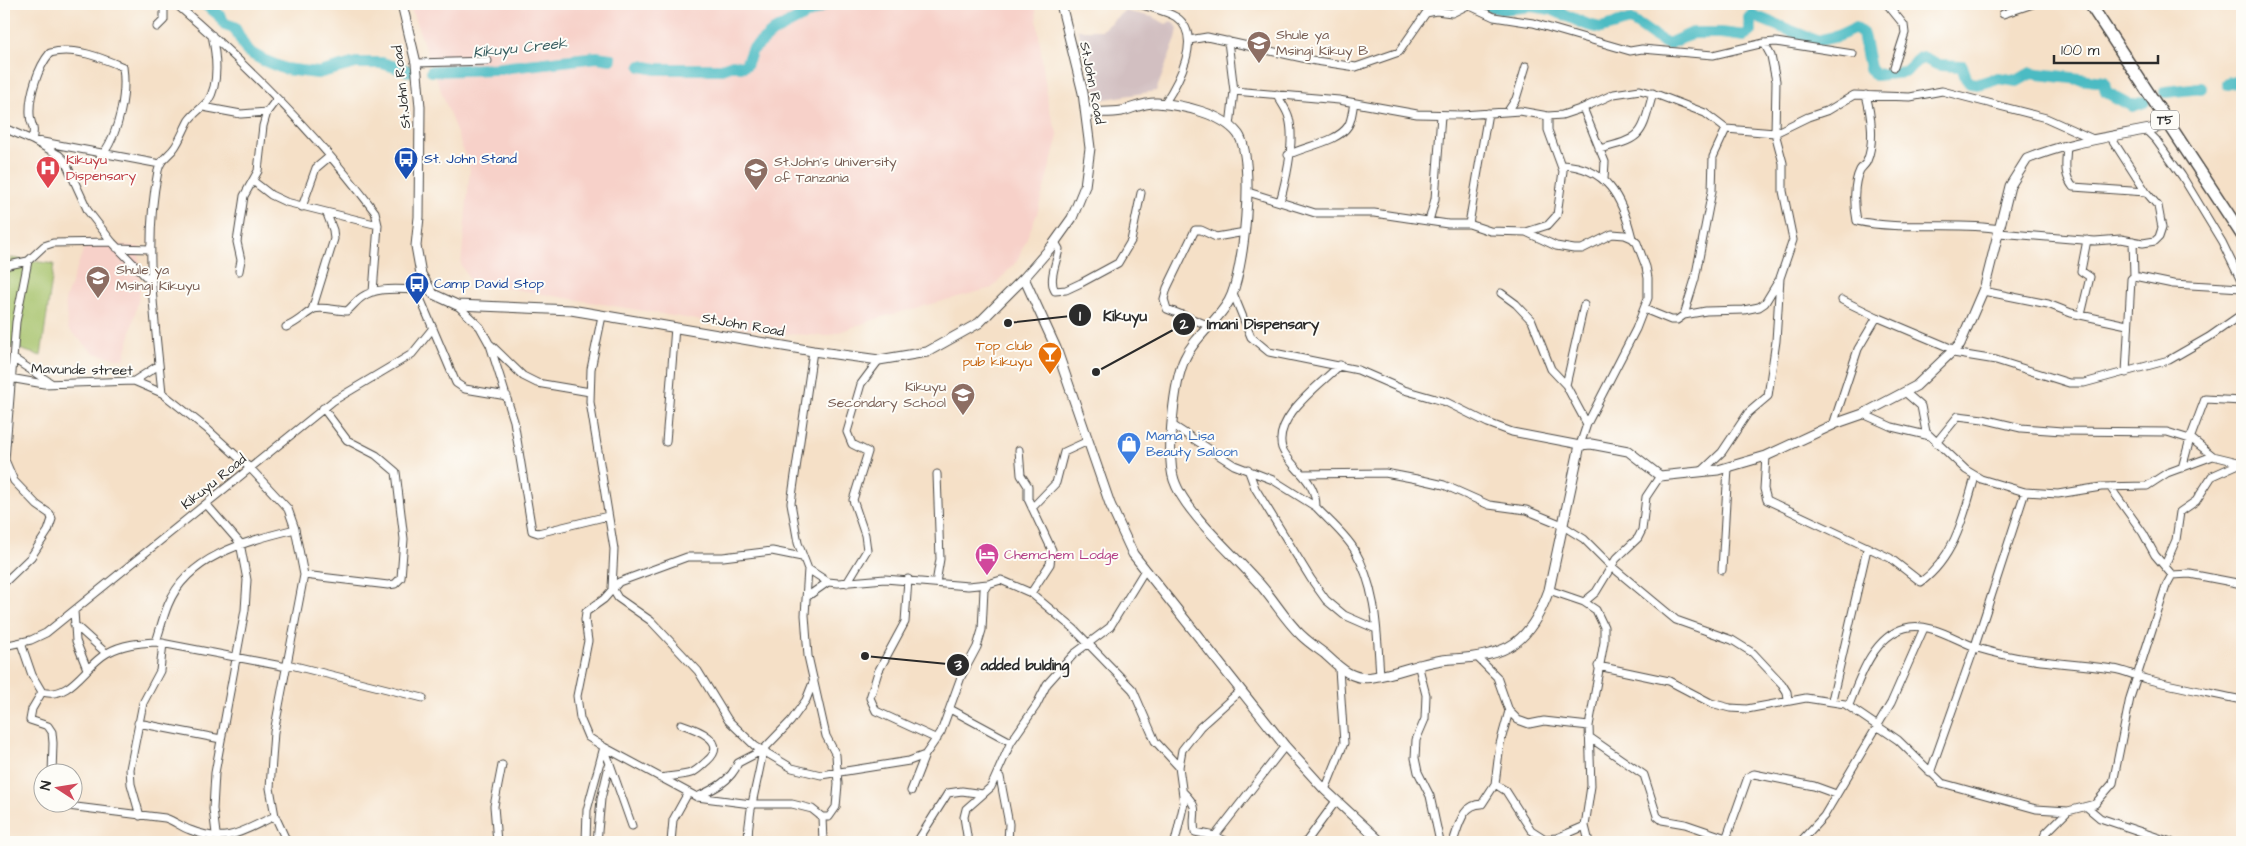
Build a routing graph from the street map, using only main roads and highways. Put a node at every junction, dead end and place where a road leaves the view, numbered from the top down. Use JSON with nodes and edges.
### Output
{"nodes":[{"id":1,"x":2090,"y":4,"type":"edge"},
{"id":2,"x":2242,"y":235,"type":"edge"}],
"edges":[{"from":1,"to":2,"type":"highway","number":"T5"}]}
